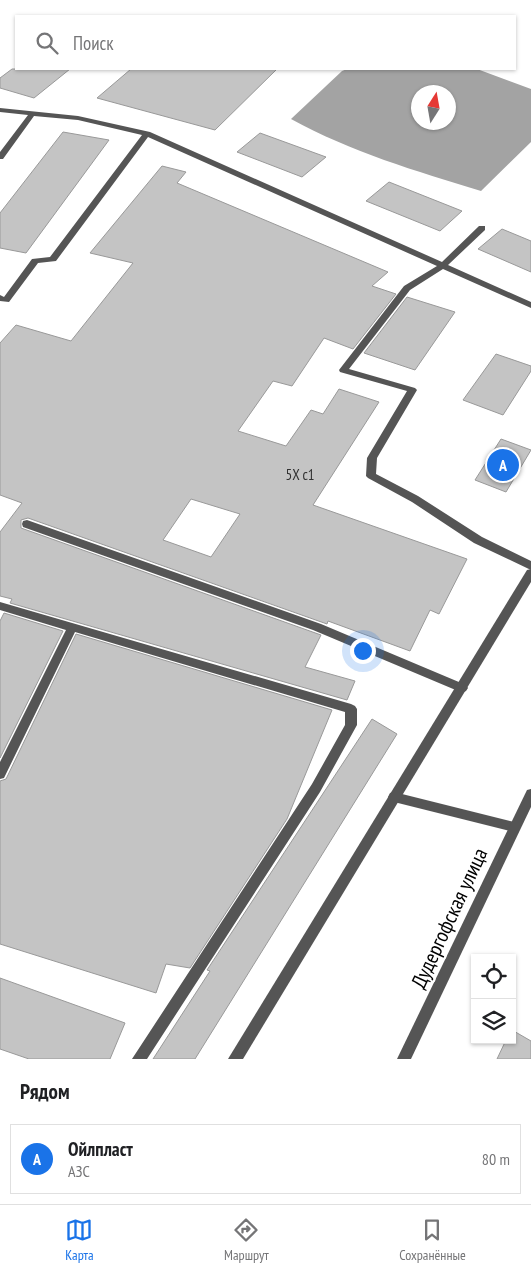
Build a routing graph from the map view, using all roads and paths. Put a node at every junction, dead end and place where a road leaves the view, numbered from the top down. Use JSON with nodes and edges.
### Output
{"nodes":[{"id":1,"x":0,"y":110,"type":"edge"},
{"id":2,"x":32,"y":114,"type":"junction"},
{"id":3,"x":146,"y":134,"type":"junction"},
{"id":4,"x":0,"y":157,"type":"edge"},
{"id":5,"x":482,"y":228,"type":"dead end"},
{"id":6,"x":444,"y":265,"type":"junction"},
{"id":7,"x":0,"y":298,"type":"edge"},
{"id":8,"x":531,"y":304,"type":"edge"},
{"id":9,"x":27,"y":524,"type":"dead end"},
{"id":10,"x":531,"y":566,"type":"edge"},
{"id":11,"x":531,"y":573,"type":"edge"},
{"id":12,"x":0,"y":606,"type":"edge"},
{"id":13,"x":72,"y":628,"type":"junction"},
{"id":14,"x":462,"y":688,"type":"junction"},
{"id":15,"x":0,"y":774,"type":"edge"},
{"id":16,"x":531,"y":794,"type":"edge"},
{"id":17,"x":394,"y":797,"type":"junction"},
{"id":18,"x":514,"y":827,"type":"junction"},
{"id":19,"x":139,"y":1059,"type":"edge"},
{"id":20,"x":235,"y":1059,"type":"edge"},
{"id":21,"x":404,"y":1059,"type":"edge"}],
"edges":[{"from":1,"to":2,"type":"street"},
{"from":2,"to":3,"type":"street"},
{"from":2,"to":4,"type":"street"},
{"from":3,"to":6,"type":"street"},
{"from":3,"to":7,"type":"street"},
{"from":5,"to":6,"type":"street"},
{"from":6,"to":8,"type":"street"},
{"from":6,"to":10,"type":"street"},
{"from":9,"to":14,"type":"street"},
{"from":11,"to":14,"type":"street"},
{"from":12,"to":13,"type":"street"},
{"from":13,"to":15,"type":"street"},
{"from":13,"to":19,"type":"street"},
{"from":14,"to":17,"type":"street"},
{"from":16,"to":18,"type":"street","name":"Дудергофская улица"},
{"from":17,"to":18,"type":"street"},
{"from":17,"to":20,"type":"street"},
{"from":18,"to":21,"type":"street","name":"Дудергофская улица"}]}
